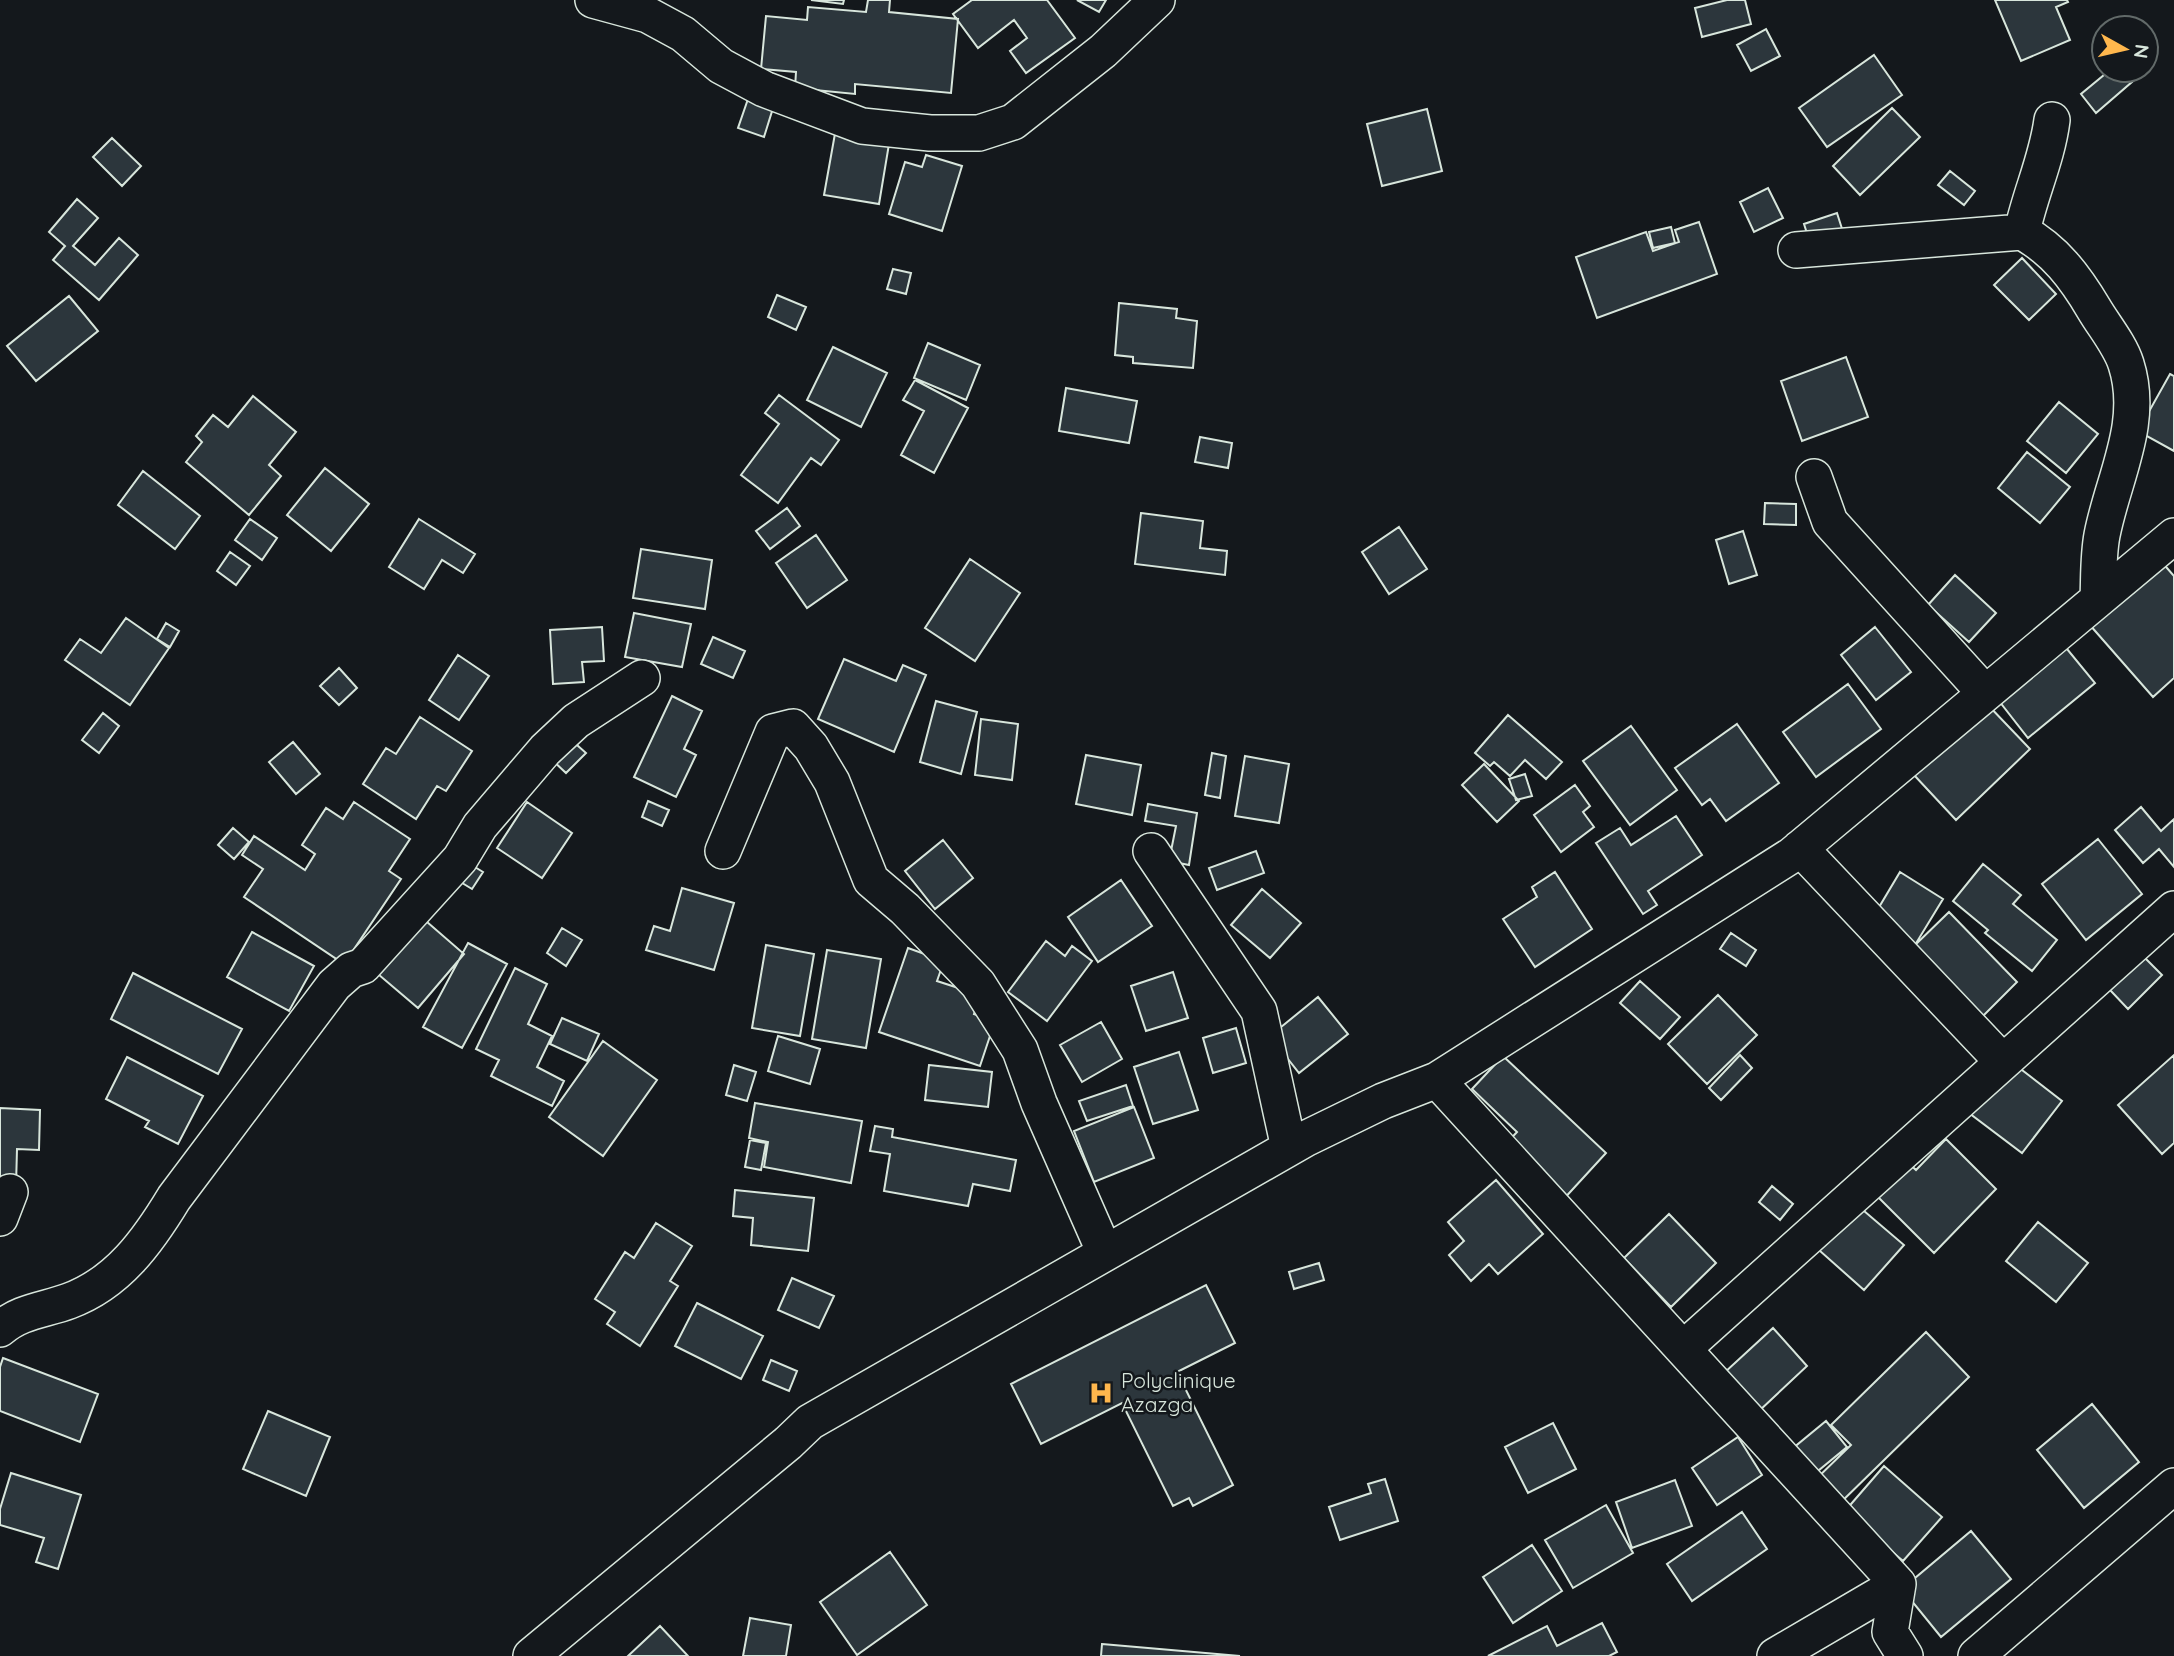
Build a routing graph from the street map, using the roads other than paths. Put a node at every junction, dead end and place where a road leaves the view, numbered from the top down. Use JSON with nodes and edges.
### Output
{"nodes":[{"id":1,"x":593,"y":0,"type":"edge"},
{"id":2,"x":1157,"y":0,"type":"edge"},
{"id":3,"x":2052,"y":120,"type":"dead end"},
{"id":4,"x":2022,"y":232,"type":"junction"},
{"id":5,"x":1796,"y":250,"type":"dead end"},
{"id":6,"x":1814,"y":477,"type":"dead end"},
{"id":7,"x":2174,"y":537,"type":"edge"},
{"id":8,"x":2098,"y":599,"type":"junction"},
{"id":9,"x":642,"y":678,"type":"dead end"},
{"id":10,"x":1985,"y":693,"type":"junction"},
{"id":11,"x":1800,"y":848,"type":"junction"},
{"id":12,"x":723,"y":851,"type":"dead end"},
{"id":13,"x":1151,"y":851,"type":"dead end"},
{"id":14,"x":2174,"y":908,"type":"edge"},
{"id":15,"x":2003,"y":1062,"type":"junction"},
{"id":16,"x":1437,"y":1080,"type":"junction"},
{"id":17,"x":1289,"y":1148,"type":"junction"},
{"id":18,"x":1105,"y":1254,"type":"junction"},
{"id":19,"x":0,"y":1329,"type":"edge"},
{"id":20,"x":1683,"y":1349,"type":"junction"},
{"id":21,"x":2174,"y":1486,"type":"edge"},
{"id":22,"x":1898,"y":1584,"type":"junction"},
{"id":23,"x":531,"y":1656,"type":"edge"},
{"id":24,"x":1775,"y":1656,"type":"edge"},
{"id":25,"x":1905,"y":1656,"type":"edge"},
{"id":26,"x":1976,"y":1656,"type":"edge"}],
"edges":[{"from":1,"to":2,"type":"street"},
{"from":3,"to":4,"type":"street"},
{"from":4,"to":5,"type":"street"},
{"from":4,"to":8,"type":"street"},
{"from":6,"to":10,"type":"street"},
{"from":7,"to":8,"type":"street"},
{"from":8,"to":10,"type":"street"},
{"from":9,"to":19,"type":"street"},
{"from":10,"to":11,"type":"street"},
{"from":11,"to":15,"type":"street"},
{"from":11,"to":16,"type":"street"},
{"from":12,"to":18,"type":"street"},
{"from":13,"to":17,"type":"street"},
{"from":14,"to":15,"type":"street"},
{"from":15,"to":20,"type":"street"},
{"from":16,"to":17,"type":"street"},
{"from":16,"to":20,"type":"street"},
{"from":17,"to":18,"type":"street"},
{"from":18,"to":23,"type":"street"},
{"from":20,"to":22,"type":"street"},
{"from":21,"to":26,"type":"street"},
{"from":22,"to":24,"type":"street"},
{"from":22,"to":25,"type":"street"}]}
